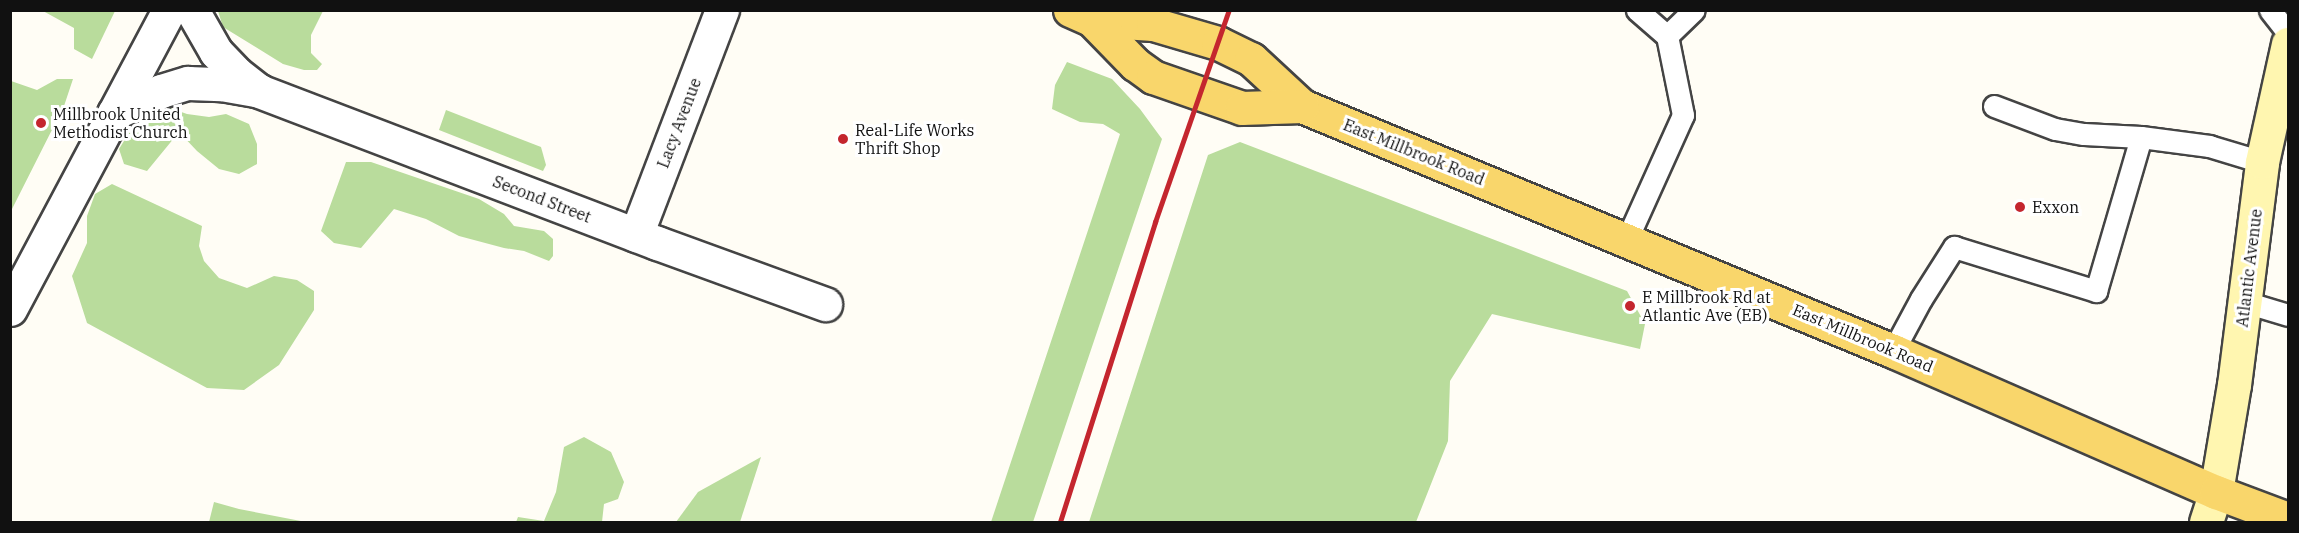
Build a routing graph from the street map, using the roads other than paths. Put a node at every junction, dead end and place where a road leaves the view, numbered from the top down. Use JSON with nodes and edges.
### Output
{"nodes":[{"id":1,"x":169,"y":10,"type":"edge"},
{"id":2,"x":192,"y":10,"type":"edge"},
{"id":3,"x":722,"y":10,"type":"edge"},
{"id":4,"x":1637,"y":10,"type":"edge"},
{"id":5,"x":1694,"y":10,"type":"edge"},
{"id":6,"x":2270,"y":10,"type":"edge"},
{"id":7,"x":1081,"y":15,"type":"edge"},
{"id":8,"x":2289,"y":33,"type":"edge"},
{"id":9,"x":1667,"y":36,"type":"junction"},
{"id":10,"x":2289,"y":44,"type":"edge"},
{"id":11,"x":259,"y":91,"type":"junction"},
{"id":12,"x":1302,"y":106,"type":"junction"},
{"id":13,"x":1994,"y":106,"type":"dead end"},
{"id":14,"x":114,"y":113,"type":"junction"},
{"id":15,"x":2141,"y":137,"type":"junction"},
{"id":16,"x":2262,"y":162,"type":"junction"},
{"id":17,"x":636,"y":235,"type":"junction"},
{"id":18,"x":1627,"y":239,"type":"junction"},
{"id":19,"x":2245,"y":302,"type":"junction"},
{"id":20,"x":825,"y":304,"type":"dead end"},
{"id":21,"x":10,"y":309,"type":"edge"},
{"id":22,"x":2289,"y":315,"type":"edge"},
{"id":23,"x":1893,"y":351,"type":"junction"},
{"id":24,"x":2215,"y":512,"type":"edge"},
{"id":25,"x":2289,"y":519,"type":"edge"}],
"edges":[{"from":1,"to":14,"type":"street"},
{"from":2,"to":11,"type":"street","name":"Second Street"},
{"from":3,"to":17,"type":"street","name":"Lacy Avenue"},
{"from":4,"to":9,"type":"lane"},
{"from":5,"to":9,"type":"lane"},
{"from":6,"to":8,"type":"lane"},
{"from":7,"to":12,"type":"main road","name":"East Millbrook Road"},
{"from":7,"to":12,"type":"main road","name":"East Millbrook Road"},
{"from":9,"to":18,"type":"lane"},
{"from":10,"to":16,"type":"main road","name":"Atlantic Avenue"},
{"from":11,"to":14,"type":"street","name":"Second Street"},
{"from":11,"to":17,"type":"street","name":"Second Street"},
{"from":12,"to":18,"type":"main road","name":"East Millbrook Road"},
{"from":13,"to":15,"type":"lane"},
{"from":14,"to":21,"type":"street"},
{"from":15,"to":16,"type":"lane"},
{"from":15,"to":23,"type":"lane"},
{"from":16,"to":19,"type":"main road","name":"Atlantic Avenue"},
{"from":17,"to":20,"type":"street","name":"Second Street"},
{"from":18,"to":23,"type":"main road","name":"East Millbrook Road"},
{"from":19,"to":22,"type":"lane"},
{"from":19,"to":24,"type":"main road","name":"Atlantic Avenue"},
{"from":23,"to":24,"type":"main road","name":"East Millbrook Road"},
{"from":24,"to":25,"type":"main road","name":"East Millbrook Road"}]}
